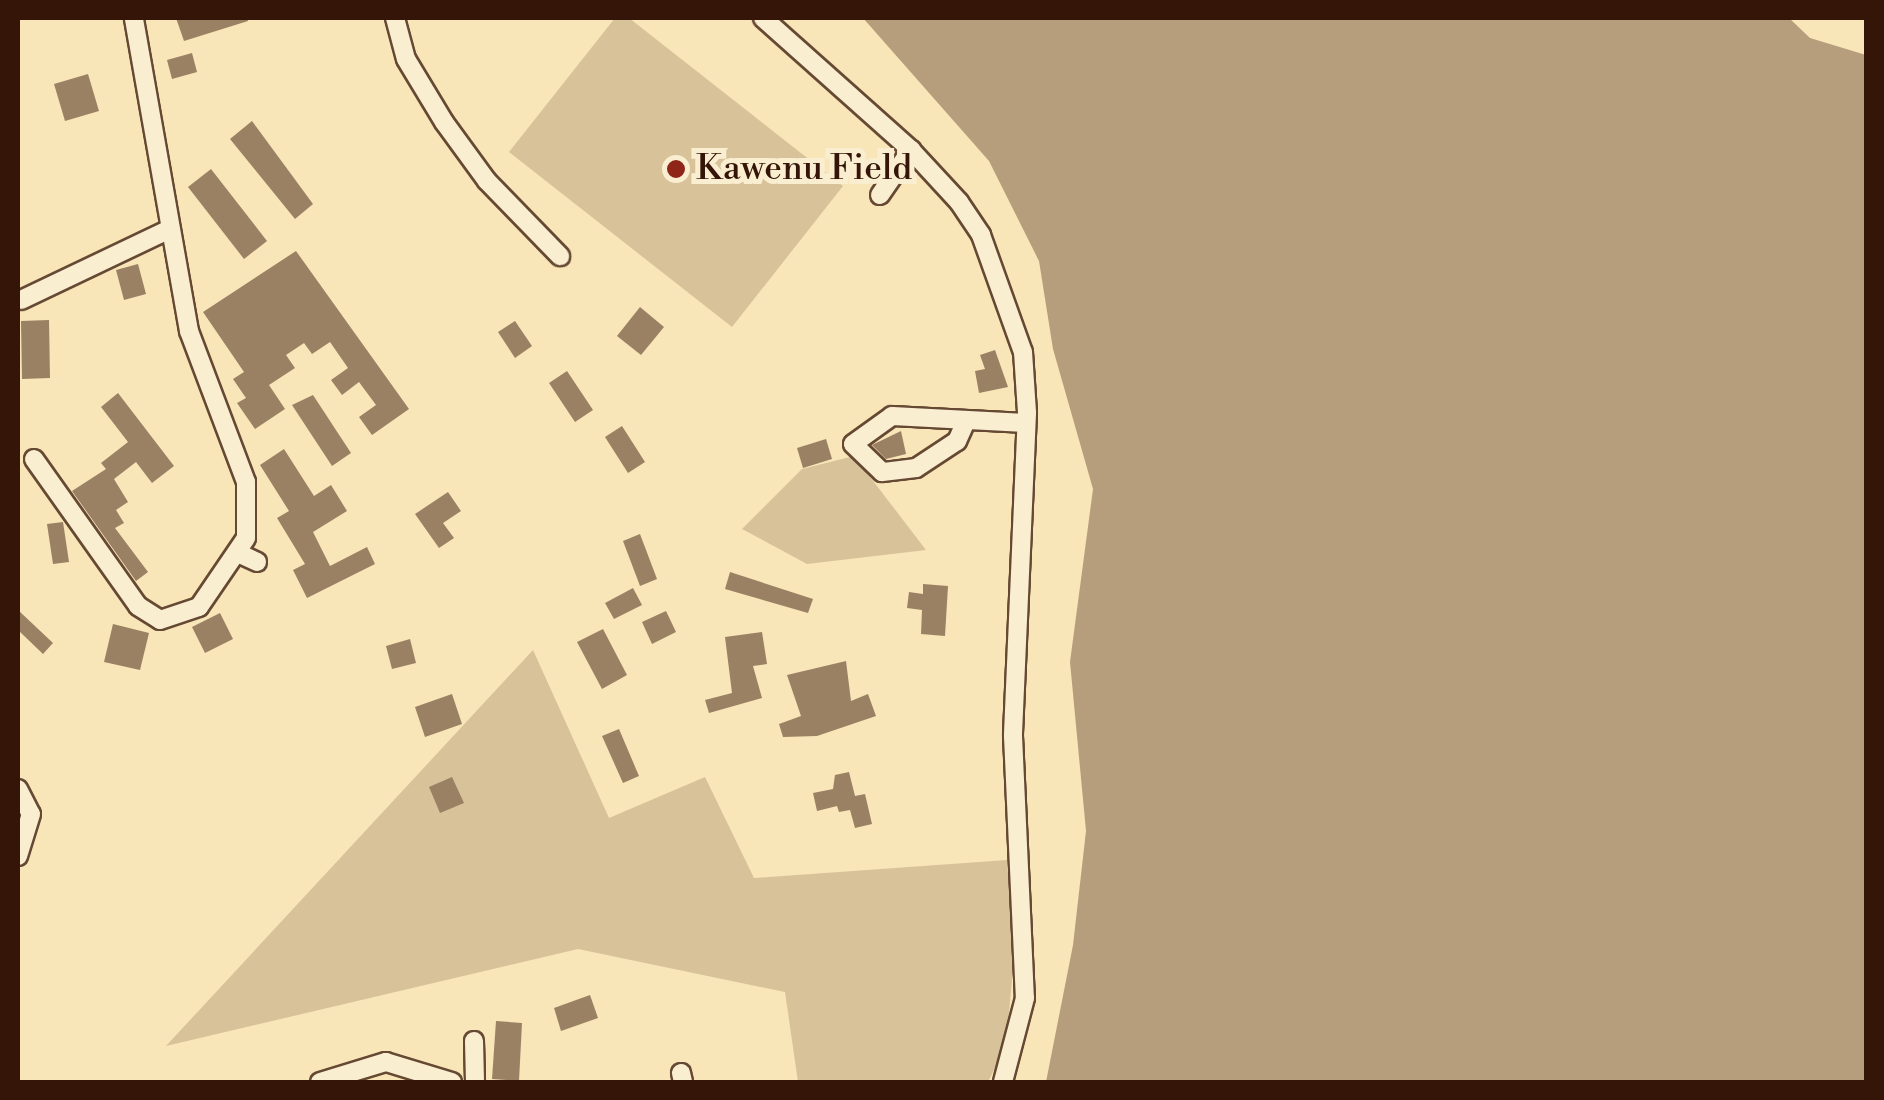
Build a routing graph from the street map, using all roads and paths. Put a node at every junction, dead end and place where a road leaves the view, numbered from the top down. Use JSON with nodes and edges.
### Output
{"nodes":[{"id":1,"x":134,"y":18,"type":"edge"},
{"id":2,"x":395,"y":18,"type":"edge"},
{"id":3,"x":763,"y":18,"type":"edge"},
{"id":4,"x":911,"y":150,"type":"junction"},
{"id":5,"x":880,"y":195,"type":"dead end"},
{"id":6,"x":170,"y":229,"type":"junction"},
{"id":7,"x":560,"y":256,"type":"dead end"},
{"id":8,"x":21,"y":300,"type":"dead end"},
{"id":9,"x":966,"y":421,"type":"junction"},
{"id":10,"x":1026,"y":423,"type":"junction"},
{"id":11,"x":34,"y":459,"type":"dead end"},
{"id":12,"x":238,"y":553,"type":"junction"},
{"id":13,"x":257,"y":562,"type":"dead end"},
{"id":14,"x":18,"y":789,"type":"edge"},
{"id":15,"x":18,"y":856,"type":"edge"},
{"id":16,"x":474,"y":1041,"type":"dead end"},
{"id":17,"x":320,"y":1082,"type":"edge"},
{"id":18,"x":452,"y":1082,"type":"edge"},
{"id":19,"x":475,"y":1082,"type":"edge"},
{"id":20,"x":1003,"y":1082,"type":"edge"}],
"edges":[{"from":1,"to":6,"type":"street"},
{"from":2,"to":7,"type":"street"},
{"from":3,"to":4,"type":"street"},
{"from":4,"to":5,"type":"street"},
{"from":4,"to":10,"type":"street"},
{"from":6,"to":8,"type":"street"},
{"from":6,"to":12,"type":"street"},
{"from":9,"to":9,"type":"street"},
{"from":9,"to":10,"type":"street"},
{"from":10,"to":20,"type":"street"},
{"from":11,"to":12,"type":"street"},
{"from":12,"to":13,"type":"street"},
{"from":14,"to":15,"type":"street"},
{"from":16,"to":19,"type":"street"},
{"from":17,"to":18,"type":"street"}]}
